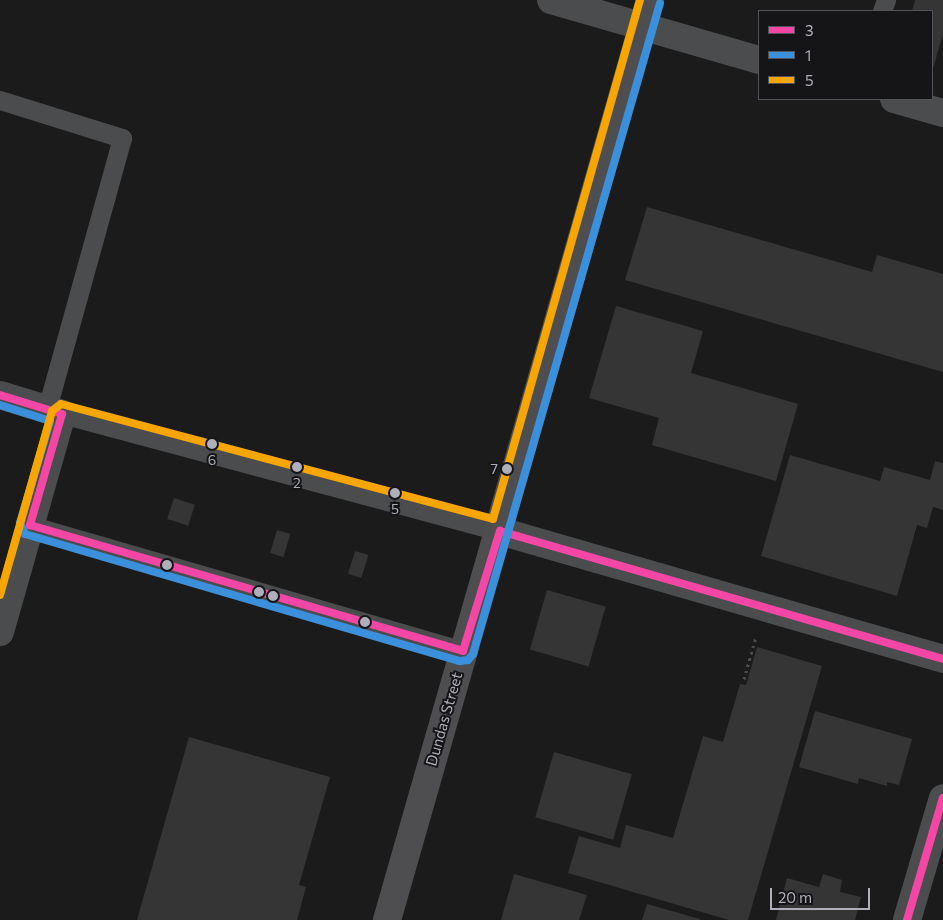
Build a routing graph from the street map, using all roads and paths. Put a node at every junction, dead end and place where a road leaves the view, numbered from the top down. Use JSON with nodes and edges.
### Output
{"nodes":[{"id":1,"x":551,"y":0,"type":"edge"},
{"id":2,"x":650,"y":0,"type":"edge"},
{"id":3,"x":642,"y":26,"type":"junction"},
{"id":4,"x":758,"y":60,"type":"edge"},
{"id":5,"x":0,"y":100,"type":"edge"},
{"id":6,"x":898,"y":100,"type":"edge"},
{"id":7,"x":943,"y":113,"type":"edge"},
{"id":8,"x":0,"y":396,"type":"edge"},
{"id":9,"x":55,"y":412,"type":"junction"},
{"id":10,"x":30,"y":525,"type":"junction"},
{"id":11,"x":500,"y":531,"type":"junction"},
{"id":12,"x":758,"y":627,"type":"dead end"},
{"id":13,"x":0,"y":632,"type":"edge"},
{"id":14,"x":463,"y":650,"type":"junction"},
{"id":15,"x":943,"y":659,"type":"edge"},
{"id":16,"x":744,"y":680,"type":"dead end"},
{"id":17,"x":943,"y":798,"type":"edge"},
{"id":18,"x":388,"y":920,"type":"edge"},
{"id":19,"x":907,"y":920,"type":"edge"}],
"edges":[{"from":1,"to":3,"type":"street"},
{"from":2,"to":3,"type":"main road","name":"Dundas Street"},
{"from":3,"to":4,"type":"street"},
{"from":3,"to":11,"type":"main road","name":"Dundas Street"},
{"from":5,"to":9,"type":"lane"},
{"from":6,"to":7,"type":"street"},
{"from":8,"to":9,"type":"street"},
{"from":9,"to":10,"type":"street"},
{"from":9,"to":11,"type":"lane"},
{"from":10,"to":13,"type":"street"},
{"from":10,"to":14,"type":"lane"},
{"from":11,"to":14,"type":"main road","name":"Dundas Street"},
{"from":11,"to":15,"type":"street"},
{"from":12,"to":16,"type":"path"},
{"from":14,"to":18,"type":"main road","name":"Dundas Street"},
{"from":17,"to":19,"type":"street"}]}
